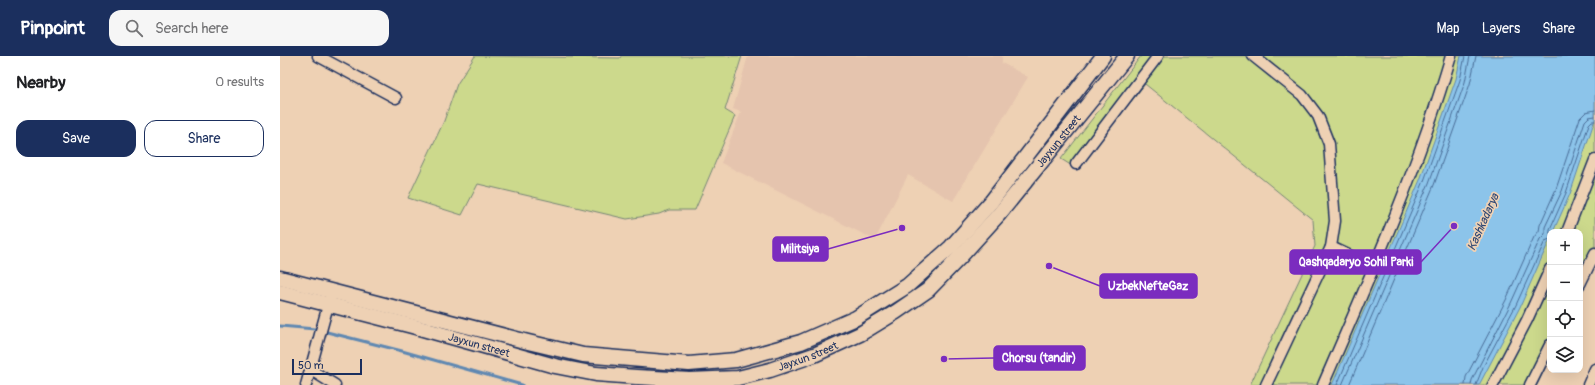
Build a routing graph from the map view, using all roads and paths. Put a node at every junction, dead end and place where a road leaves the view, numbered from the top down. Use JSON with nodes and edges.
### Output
{"nodes":[{"id":1,"x":318,"y":56,"type":"edge"},
{"id":2,"x":1103,"y":56,"type":"edge"},
{"id":3,"x":1127,"y":56,"type":"edge"},
{"id":4,"x":1158,"y":56,"type":"edge"},
{"id":5,"x":1253,"y":56,"type":"edge"},
{"id":6,"x":1451,"y":56,"type":"edge"},
{"id":7,"x":396,"y":98,"type":"dead end"},
{"id":8,"x":1595,"y":160,"type":"edge"},
{"id":9,"x":1076,"y":164,"type":"dead end"},
{"id":10,"x":1568,"y":229,"type":"edge"},
{"id":11,"x":1331,"y":247,"type":"junction"},
{"id":12,"x":1595,"y":253,"type":"edge"},
{"id":13,"x":1374,"y":267,"type":"junction"},
{"id":14,"x":1547,"y":276,"type":"edge"},
{"id":15,"x":280,"y":278,"type":"edge"},
{"id":16,"x":1583,"y":278,"type":"edge"},
{"id":17,"x":280,"y":292,"type":"edge"},
{"id":18,"x":330,"y":298,"type":"junction"},
{"id":19,"x":1547,"y":351,"type":"edge"},
{"id":20,"x":1595,"y":369,"type":"edge"},
{"id":21,"x":311,"y":370,"type":"junction"},
{"id":22,"x":306,"y":385,"type":"edge"},
{"id":23,"x":335,"y":385,"type":"edge"},
{"id":24,"x":1266,"y":385,"type":"edge"},
{"id":25,"x":1323,"y":385,"type":"edge"},
{"id":26,"x":1493,"y":385,"type":"edge"},
{"id":27,"x":1530,"y":385,"type":"edge"},
{"id":28,"x":1588,"y":385,"type":"edge"}],
"edges":[{"from":1,"to":7,"type":"street"},
{"from":2,"to":18,"type":"highway","name":"Jayxun street"},
{"from":3,"to":18,"type":"highway","name":"Jayxun street"},
{"from":4,"to":9,"type":"street"},
{"from":5,"to":11,"type":"street"},
{"from":6,"to":13,"type":"street"},
{"from":8,"to":10,"type":"street"},
{"from":11,"to":13,"type":"street"},
{"from":11,"to":24,"type":"street"},
{"from":12,"to":16,"type":"street"},
{"from":13,"to":25,"type":"street"},
{"from":14,"to":26,"type":"street"},
{"from":15,"to":18,"type":"highway","name":"Jayxun street"},
{"from":17,"to":18,"type":"highway","name":"Jayxun street"},
{"from":18,"to":21,"type":"street"},
{"from":19,"to":27,"type":"street"},
{"from":20,"to":28,"type":"street"},
{"from":21,"to":22,"type":"street"},
{"from":21,"to":23,"type":"street"}]}
